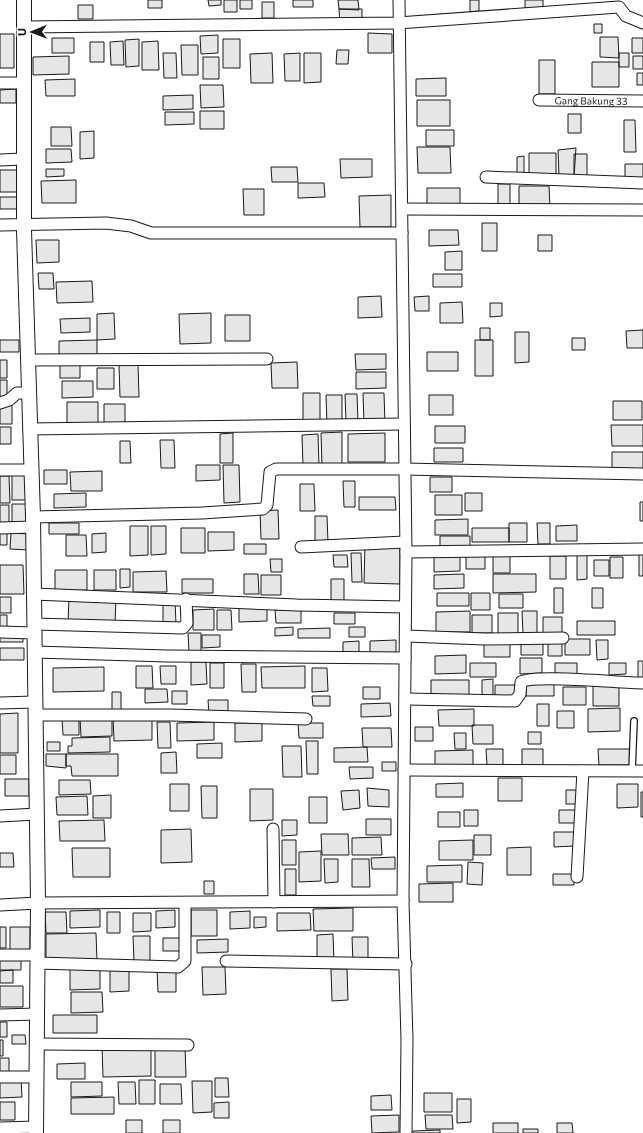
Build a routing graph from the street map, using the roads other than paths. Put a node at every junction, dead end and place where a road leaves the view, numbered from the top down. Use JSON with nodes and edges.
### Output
{"nodes":[{"id":1,"x":24,"y":0,"type":"edge"},
{"id":2,"x":399,"y":0,"type":"edge"},
{"id":3,"x":398,"y":23,"type":"junction"},
{"id":4,"x":643,"y":23,"type":"edge"},
{"id":5,"x":24,"y":27,"type":"junction"},
{"id":6,"x":0,"y":83,"type":"edge"},
{"id":7,"x":25,"y":84,"type":"junction"},
{"id":8,"x":539,"y":100,"type":"dead end"},
{"id":9,"x":643,"y":101,"type":"edge"},
{"id":10,"x":24,"y":159,"type":"junction"},
{"id":11,"x":0,"y":160,"type":"edge"},
{"id":12,"x":486,"y":177,"type":"dead end"},
{"id":13,"x":643,"y":183,"type":"edge"},
{"id":14,"x":403,"y":209,"type":"junction"},
{"id":15,"x":643,"y":210,"type":"edge"},
{"id":16,"x":0,"y":225,"type":"edge"},
{"id":17,"x":24,"y":226,"type":"junction"},
{"id":18,"x":402,"y":233,"type":"junction"},
{"id":19,"x":267,"y":359,"type":"dead end"},
{"id":20,"x":29,"y":360,"type":"junction"},
{"id":21,"x":29,"y":392,"type":"junction"},
{"id":22,"x":0,"y":403,"type":"edge"},
{"id":23,"x":403,"y":424,"type":"junction"},
{"id":24,"x":29,"y":429,"type":"junction"},
{"id":25,"x":404,"y":469,"type":"junction"},
{"id":26,"x":0,"y":470,"type":"edge"},
{"id":27,"x":31,"y":470,"type":"junction"},
{"id":28,"x":643,"y":474,"type":"edge"},
{"id":29,"x":33,"y":522,"type":"junction"},
{"id":30,"x":0,"y":528,"type":"edge"},
{"id":31,"x":301,"y":547,"type":"dead end"},
{"id":32,"x":405,"y":547,"type":"junction"},
{"id":33,"x":643,"y":550,"type":"edge"},
{"id":34,"x":34,"y":594,"type":"junction"},
{"id":35,"x":186,"y":599,"type":"junction"},
{"id":36,"x":405,"y":607,"type":"junction"},
{"id":37,"x":34,"y":629,"type":"junction"},
{"id":38,"x":0,"y":632,"type":"edge"},
{"id":39,"x":406,"y":636,"type":"junction"},
{"id":40,"x":563,"y":638,"type":"dead end"},
{"id":41,"x":35,"y":652,"type":"junction"},
{"id":42,"x":405,"y":658,"type":"junction"},
{"id":43,"x":643,"y":683,"type":"edge"},
{"id":44,"x":406,"y":699,"type":"junction"},
{"id":45,"x":0,"y":703,"type":"edge"},
{"id":46,"x":34,"y":709,"type":"junction"},
{"id":47,"x":306,"y":720,"type":"dead end"},
{"id":48,"x":634,"y":721,"type":"dead end"},
{"id":49,"x":404,"y":770,"type":"junction"},
{"id":50,"x":583,"y":771,"type":"junction"},
{"id":51,"x":638,"y":771,"type":"edge"},
{"id":52,"x":37,"y":814,"type":"junction"},
{"id":53,"x":0,"y":816,"type":"edge"},
{"id":54,"x":273,"y":829,"type":"dead end"},
{"id":55,"x":576,"y":877,"type":"dead end"},
{"id":56,"x":403,"y":901,"type":"junction"},
{"id":57,"x":274,"y":902,"type":"junction"},
{"id":58,"x":38,"y":903,"type":"junction"},
{"id":59,"x":185,"y":903,"type":"junction"},
{"id":60,"x":0,"y":905,"type":"edge"},
{"id":61,"x":0,"y":955,"type":"edge"},
{"id":62,"x":37,"y":959,"type":"junction"},
{"id":63,"x":226,"y":961,"type":"dead end"},
{"id":64,"x":406,"y":964,"type":"junction"},
{"id":65,"x":0,"y":1014,"type":"edge"},
{"id":66,"x":37,"y":1014,"type":"junction"},
{"id":67,"x":36,"y":1044,"type":"junction"},
{"id":68,"x":188,"y":1044,"type":"dead end"},
{"id":69,"x":0,"y":1077,"type":"edge"},
{"id":70,"x":36,"y":1077,"type":"junction"},
{"id":71,"x":0,"y":1128,"type":"edge"},
{"id":72,"x":36,"y":1130,"type":"edge"},
{"id":73,"x":406,"y":1133,"type":"edge"}],
"edges":[{"from":1,"to":5,"type":"street"},
{"from":2,"to":3,"type":"street"},
{"from":3,"to":4,"type":"street"},
{"from":3,"to":5,"type":"street"},
{"from":3,"to":14,"type":"street"},
{"from":5,"to":7,"type":"street"},
{"from":6,"to":7,"type":"street"},
{"from":7,"to":10,"type":"street"},
{"from":8,"to":9,"type":"street","name":"Gang Bakung 33"},
{"from":10,"to":11,"type":"street"},
{"from":10,"to":17,"type":"street"},
{"from":12,"to":13,"type":"street"},
{"from":14,"to":15,"type":"street"},
{"from":14,"to":18,"type":"street"},
{"from":16,"to":17,"type":"street"},
{"from":17,"to":18,"type":"street"},
{"from":17,"to":20,"type":"street"},
{"from":18,"to":23,"type":"street"},
{"from":19,"to":20,"type":"street"},
{"from":20,"to":21,"type":"street"},
{"from":21,"to":22,"type":"street"},
{"from":21,"to":24,"type":"street"},
{"from":23,"to":24,"type":"street"},
{"from":23,"to":25,"type":"street"},
{"from":24,"to":27,"type":"street"},
{"from":25,"to":28,"type":"street"},
{"from":25,"to":29,"type":"street"},
{"from":25,"to":32,"type":"street"},
{"from":26,"to":27,"type":"street"},
{"from":27,"to":29,"type":"street"},
{"from":29,"to":30,"type":"street"},
{"from":29,"to":34,"type":"street"},
{"from":31,"to":32,"type":"street"},
{"from":32,"to":33,"type":"street"},
{"from":32,"to":36,"type":"street"},
{"from":34,"to":35,"type":"street"},
{"from":34,"to":37,"type":"street"},
{"from":35,"to":36,"type":"street"},
{"from":35,"to":37,"type":"street"},
{"from":36,"to":39,"type":"street"},
{"from":37,"to":38,"type":"street"},
{"from":37,"to":41,"type":"street"},
{"from":39,"to":40,"type":"street"},
{"from":39,"to":42,"type":"street"},
{"from":41,"to":42,"type":"street"},
{"from":41,"to":46,"type":"street"},
{"from":42,"to":44,"type":"street"},
{"from":43,"to":44,"type":"street"},
{"from":44,"to":49,"type":"street"},
{"from":45,"to":46,"type":"street"},
{"from":46,"to":47,"type":"street"},
{"from":46,"to":52,"type":"street"},
{"from":48,"to":51,"type":"lane"},
{"from":49,"to":50,"type":"street"},
{"from":49,"to":56,"type":"street"},
{"from":50,"to":51,"type":"street"},
{"from":50,"to":55,"type":"street"},
{"from":52,"to":53,"type":"street"},
{"from":52,"to":58,"type":"street"},
{"from":54,"to":57,"type":"street"},
{"from":56,"to":57,"type":"street"},
{"from":56,"to":64,"type":"street"},
{"from":57,"to":59,"type":"street"},
{"from":58,"to":59,"type":"street"},
{"from":58,"to":60,"type":"street"},
{"from":58,"to":62,"type":"street"},
{"from":59,"to":62,"type":"street"},
{"from":61,"to":62,"type":"street"},
{"from":62,"to":66,"type":"street"},
{"from":63,"to":64,"type":"street"},
{"from":64,"to":73,"type":"street"},
{"from":65,"to":66,"type":"street"},
{"from":66,"to":67,"type":"street"},
{"from":67,"to":68,"type":"street"},
{"from":67,"to":70,"type":"street"},
{"from":69,"to":70,"type":"street"},
{"from":70,"to":72,"type":"street"},
{"from":71,"to":72,"type":"street"}]}
